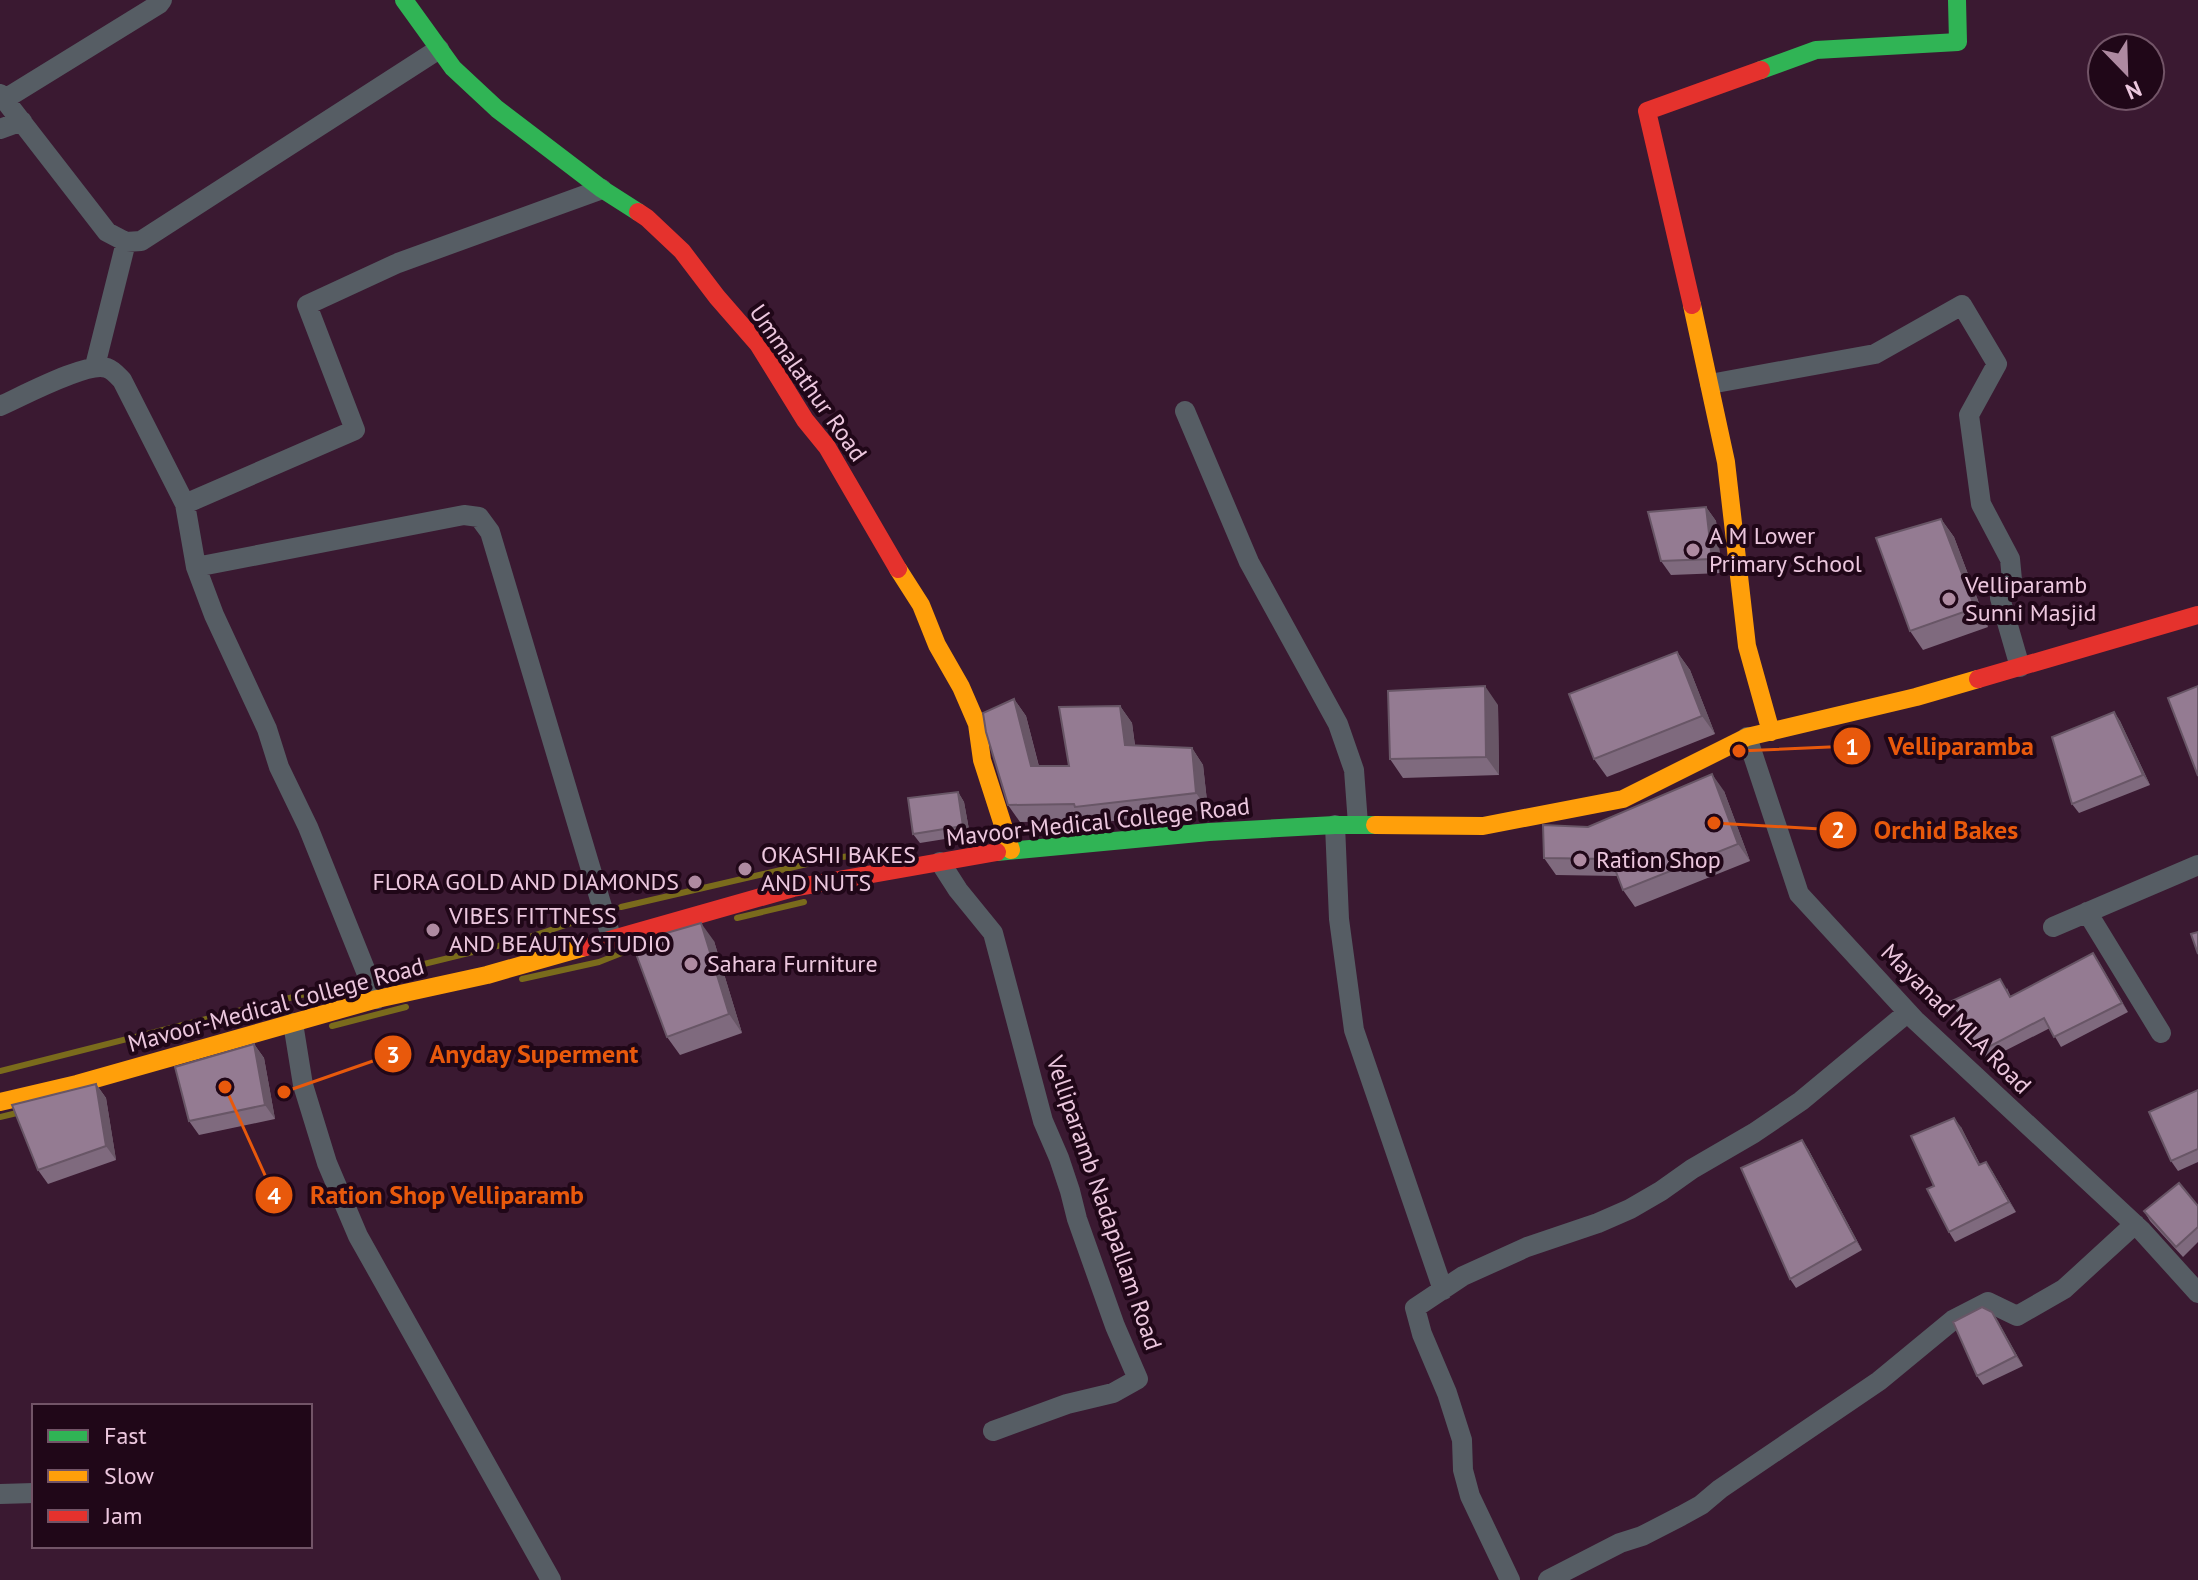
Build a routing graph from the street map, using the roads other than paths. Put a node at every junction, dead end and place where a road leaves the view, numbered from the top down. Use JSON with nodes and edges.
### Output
{"nodes":[{"id":1,"x":162,"y":0,"type":"edge"},
{"id":2,"x":404,"y":0,"type":"edge"},
{"id":3,"x":1957,"y":0,"type":"edge"},
{"id":4,"x":439,"y":49,"type":"junction"},
{"id":5,"x":2,"y":96,"type":"edge"},
{"id":6,"x":22,"y":121,"type":"junction"},
{"id":7,"x":0,"y":129,"type":"edge"},
{"id":8,"x":602,"y":189,"type":"junction"},
{"id":9,"x":126,"y":242,"type":"junction"},
{"id":10,"x":95,"y":366,"type":"junction"},
{"id":11,"x":1710,"y":384,"type":"junction"},
{"id":12,"x":0,"y":406,"type":"edge"},
{"id":13,"x":1185,"y":411,"type":"dead end"},
{"id":14,"x":185,"y":504,"type":"junction"},
{"id":15,"x":196,"y":567,"type":"junction"},
{"id":16,"x":2198,"y":615,"type":"edge"},
{"id":17,"x":2020,"y":667,"type":"junction"},
{"id":18,"x":1771,"y":732,"type":"junction"},
{"id":19,"x":1747,"y":737,"type":"junction"},
{"id":20,"x":1358,"y":824,"type":"junction"},
{"id":21,"x":1335,"y":825,"type":"junction"},
{"id":22,"x":1011,"y":850,"type":"junction"},
{"id":23,"x":940,"y":862,"type":"junction"},
{"id":24,"x":2198,"y":865,"type":"edge"},
{"id":25,"x":2087,"y":912,"type":"junction"},
{"id":26,"x":2053,"y":927,"type":"dead end"},
{"id":27,"x":612,"y":940,"type":"junction"},
{"id":28,"x":377,"y":999,"type":"junction"},
{"id":29,"x":1907,"y":1013,"type":"junction"},
{"id":30,"x":293,"y":1023,"type":"junction"},
{"id":31,"x":2161,"y":1033,"type":"dead end"},
{"id":32,"x":0,"y":1102,"type":"edge"},
{"id":33,"x":2135,"y":1224,"type":"junction"},
{"id":34,"x":2196,"y":1289,"type":"edge"},
{"id":35,"x":1443,"y":1290,"type":"junction"},
{"id":36,"x":993,"y":1431,"type":"dead end"},
{"id":37,"x":32,"y":1493,"type":"edge"},
{"id":38,"x":0,"y":1494,"type":"edge"},
{"id":39,"x":551,"y":1580,"type":"edge"},
{"id":40,"x":1510,"y":1580,"type":"edge"},
{"id":41,"x":1548,"y":1580,"type":"edge"}],
"edges":[{"from":1,"to":5,"type":"street"},
{"from":2,"to":4,"type":"main road","name":"Ummalathur Road"},
{"from":3,"to":11,"type":"main road"},
{"from":4,"to":8,"type":"main road","name":"Ummalathur Road"},
{"from":4,"to":9,"type":"street"},
{"from":5,"to":6,"type":"street"},
{"from":6,"to":7,"type":"street"},
{"from":6,"to":9,"type":"street"},
{"from":8,"to":14,"type":"street"},
{"from":8,"to":22,"type":"main road","name":"Ummalathur Road"},
{"from":9,"to":10,"type":"street"},
{"from":10,"to":12,"type":"street"},
{"from":10,"to":14,"type":"street"},
{"from":11,"to":17,"type":"street"},
{"from":11,"to":18,"type":"main road"},
{"from":13,"to":20,"type":"street"},
{"from":14,"to":15,"type":"street"},
{"from":15,"to":27,"type":"street"},
{"from":15,"to":28,"type":"street"},
{"from":16,"to":17,"type":"main road","name":"Mavoor-Medical College Road"},
{"from":17,"to":18,"type":"main road","name":"Mavoor-Medical College Road"},
{"from":18,"to":19,"type":"main road","name":"Mavoor-Medical College Road"},
{"from":19,"to":20,"type":"main road","name":"Mavoor-Medical College Road"},
{"from":19,"to":29,"type":"street","name":"Mayanad MLA Road"},
{"from":20,"to":21,"type":"main road","name":"Mavoor-Medical College Road"},
{"from":21,"to":22,"type":"main road","name":"Mavoor-Medical College Road"},
{"from":21,"to":35,"type":"street"},
{"from":22,"to":23,"type":"main road","name":"Mavoor-Medical College Road"},
{"from":23,"to":27,"type":"main road","name":"Mavoor-Medical College Road"},
{"from":23,"to":36,"type":"street","name":"Velliparamb Nadapallam Road"},
{"from":24,"to":25,"type":"street"},
{"from":25,"to":26,"type":"street"},
{"from":25,"to":31,"type":"street"},
{"from":27,"to":28,"type":"main road","name":"Mavoor-Medical College Road"},
{"from":28,"to":30,"type":"main road","name":"Mavoor-Medical College Road"},
{"from":29,"to":33,"type":"street","name":"Mayanad MLA Road"},
{"from":29,"to":35,"type":"street"},
{"from":30,"to":32,"type":"main road","name":"Mavoor-Medical College Road"},
{"from":30,"to":39,"type":"street"},
{"from":33,"to":34,"type":"street","name":"Mayanad MLA Road"},
{"from":33,"to":41,"type":"street"},
{"from":35,"to":40,"type":"street"},
{"from":37,"to":38,"type":"street"}]}
